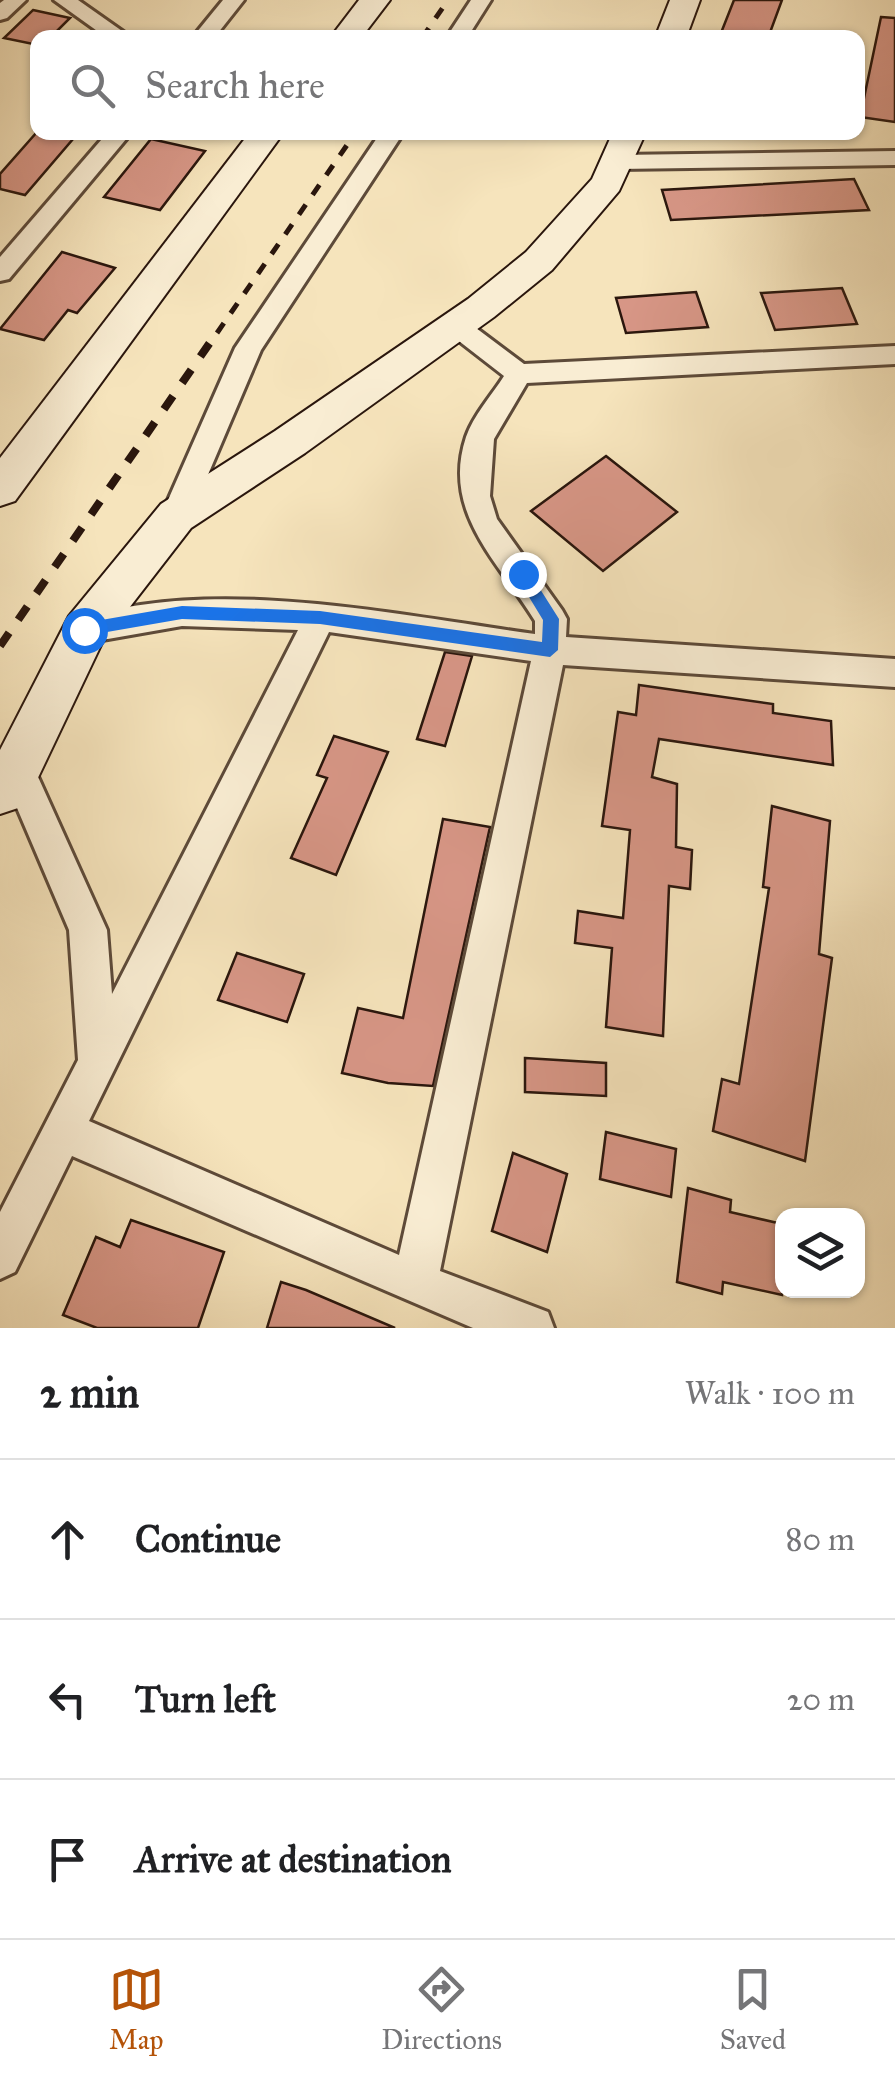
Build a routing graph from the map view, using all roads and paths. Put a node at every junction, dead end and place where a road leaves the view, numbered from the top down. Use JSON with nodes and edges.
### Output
{"nodes":[{"id":1,"x":16,"y":0,"type":"edge"},
{"id":2,"x":64,"y":0,"type":"edge"},
{"id":3,"x":234,"y":0,"type":"edge"},
{"id":4,"x":375,"y":0,"type":"edge"},
{"id":5,"x":481,"y":0,"type":"edge"},
{"id":6,"x":685,"y":0,"type":"edge"},
{"id":7,"x":0,"y":14,"type":"edge"},
{"id":8,"x":110,"y":30,"type":"edge"},
{"id":9,"x":209,"y":30,"type":"edge"},
{"id":10,"x":351,"y":30,"type":"edge"},
{"id":11,"x":461,"y":30,"type":"edge"},
{"id":12,"x":673,"y":30,"type":"edge"},
{"id":13,"x":114,"y":140,"type":"edge"},
{"id":14,"x":260,"y":140,"type":"edge"},
{"id":15,"x":387,"y":140,"type":"edge"},
{"id":16,"x":624,"y":147,"type":"edge"},
{"id":17,"x":895,"y":158,"type":"edge"},
{"id":18,"x":3,"y":263,"type":"edge"},
{"id":19,"x":455,"y":325,"type":"junction"},
{"id":20,"x":895,"y":355,"type":"edge"},
{"id":21,"x":520,"y":374,"type":"junction"},
{"id":22,"x":0,"y":489,"type":"edge"},
{"id":23,"x":176,"y":516,"type":"junction"},
{"id":24,"x":320,"y":618,"type":"junction"},
{"id":25,"x":84,"y":630,"type":"junction"},
{"id":26,"x":550,"y":650,"type":"junction"},
{"id":27,"x":895,"y":673,"type":"edge"},
{"id":28,"x":8,"y":780,"type":"edge"},
{"id":29,"x":97,"y":1063,"type":"junction"},
{"id":30,"x":66,"y":1132,"type":"junction"},
{"id":31,"x":0,"y":1257,"type":"edge"},
{"id":32,"x":415,"y":1284,"type":"junction"},
{"id":33,"x":532,"y":1328,"type":"edge"}],
"edges":[{"from":1,"to":7,"type":"street"},
{"from":2,"to":8,"type":"street"},
{"from":3,"to":9,"type":"street"},
{"from":4,"to":10,"type":"street"},
{"from":5,"to":11,"type":"street"},
{"from":6,"to":12,"type":"street"},
{"from":13,"to":18,"type":"street"},
{"from":14,"to":22,"type":"street"},
{"from":15,"to":23,"type":"street"},
{"from":16,"to":17,"type":"street"},
{"from":16,"to":19,"type":"street"},
{"from":19,"to":21,"type":"street"},
{"from":19,"to":23,"type":"street"},
{"from":20,"to":21,"type":"street"},
{"from":21,"to":26,"type":"street"},
{"from":23,"to":25,"type":"street"},
{"from":24,"to":25,"type":"street"},
{"from":24,"to":26,"type":"street"},
{"from":24,"to":29,"type":"street"},
{"from":25,"to":28,"type":"street"},
{"from":26,"to":27,"type":"street"},
{"from":26,"to":32,"type":"street"},
{"from":28,"to":29,"type":"street"},
{"from":29,"to":30,"type":"street"},
{"from":30,"to":31,"type":"street"},
{"from":30,"to":32,"type":"street"},
{"from":32,"to":33,"type":"street"}]}
